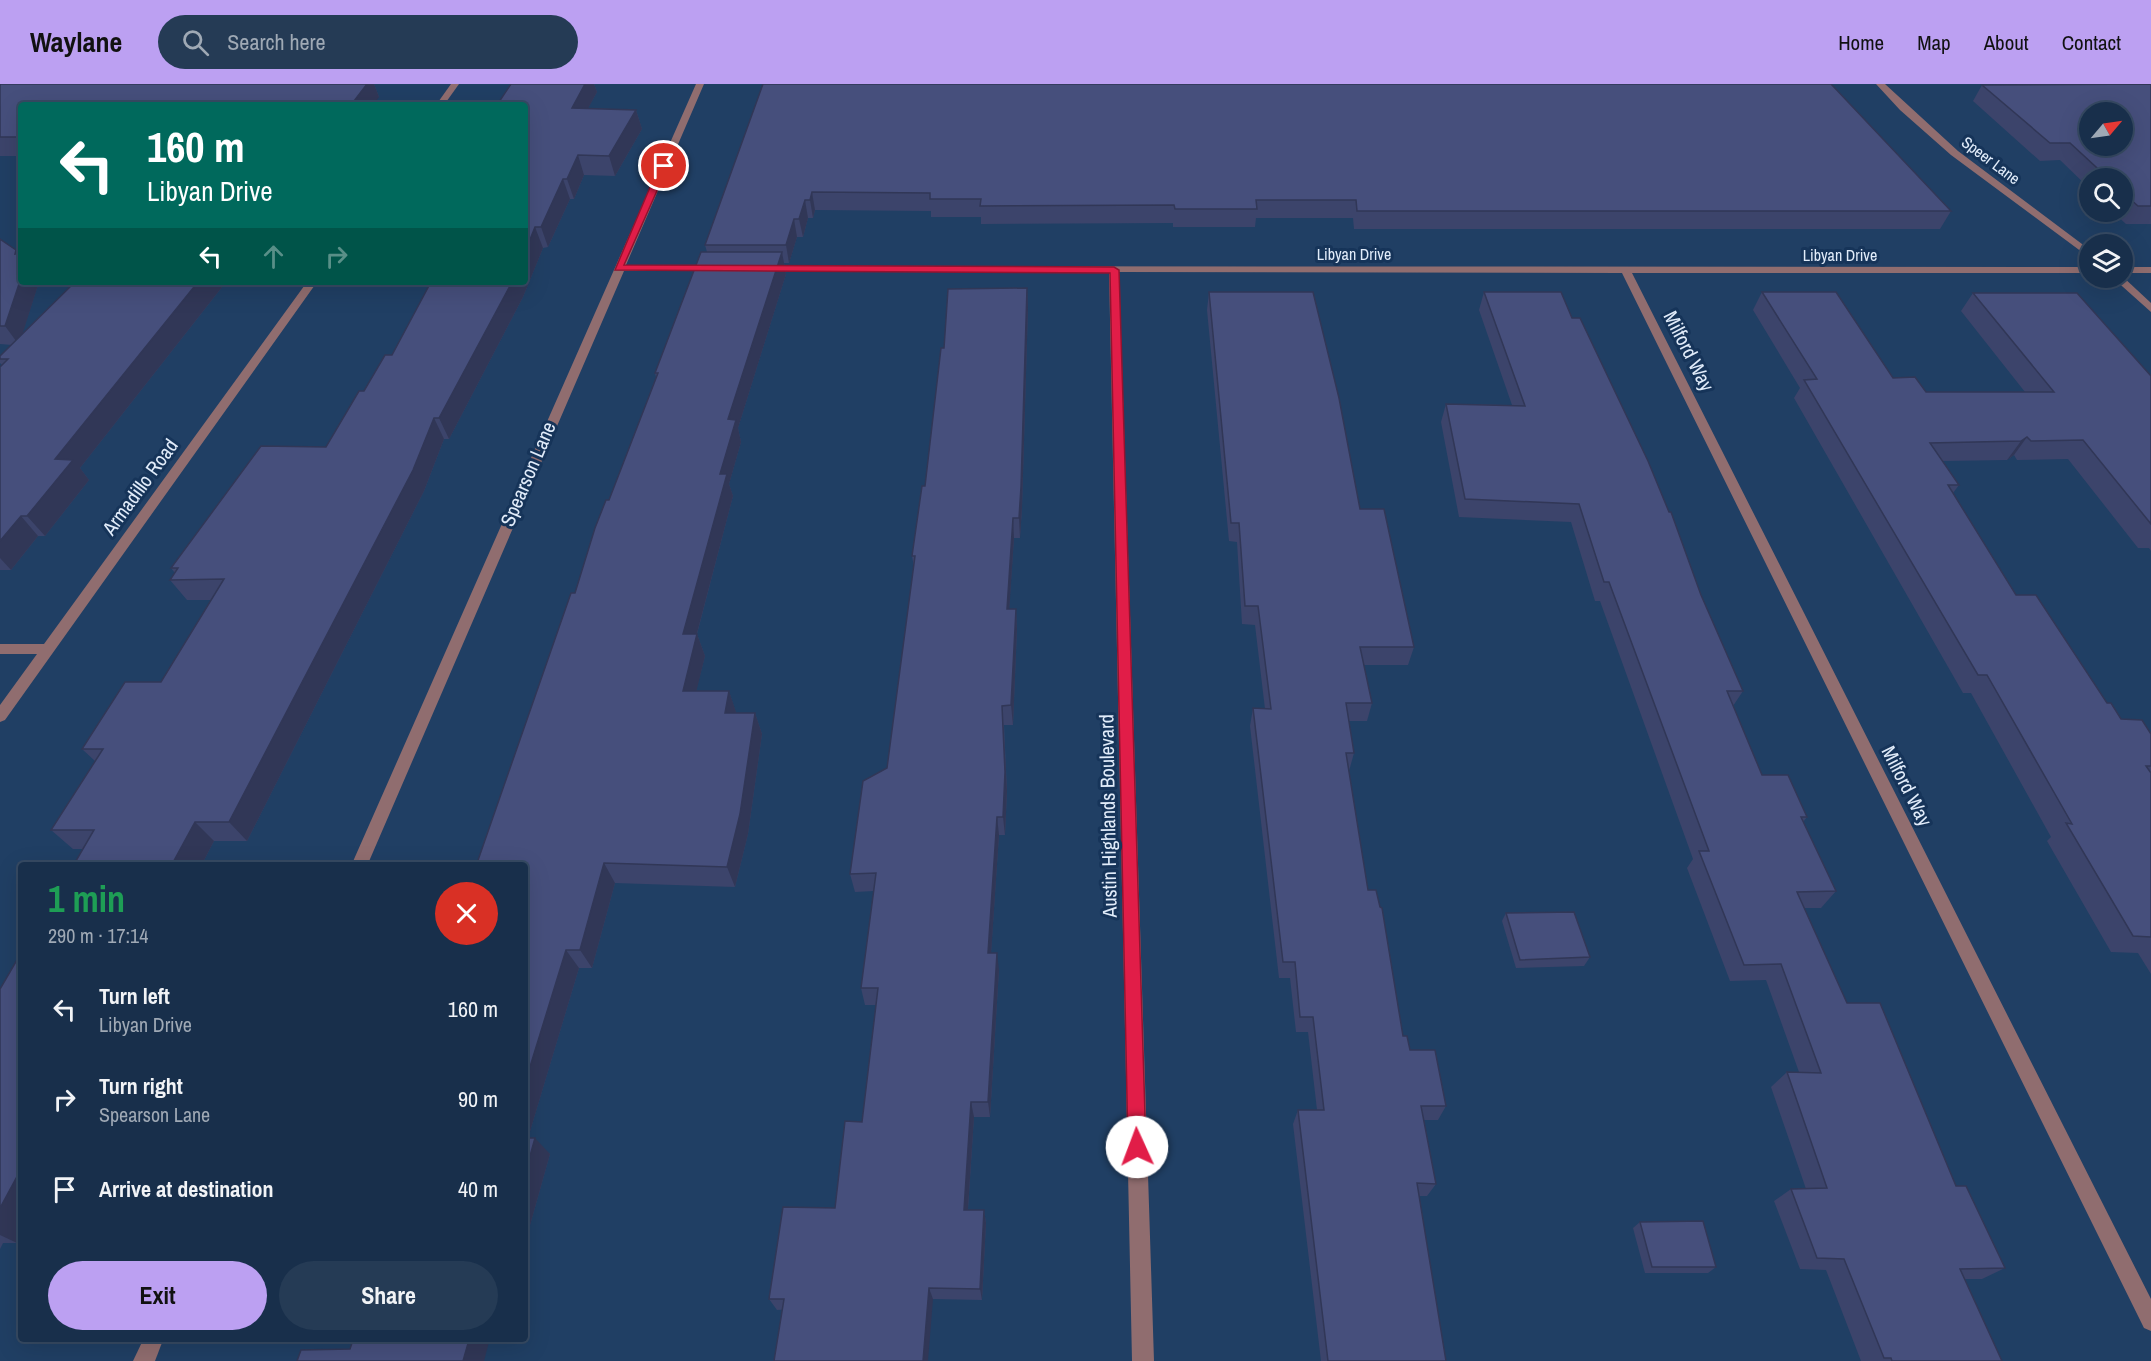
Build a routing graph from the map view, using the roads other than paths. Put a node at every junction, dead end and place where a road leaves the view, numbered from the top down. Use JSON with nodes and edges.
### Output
{"nodes":[{"id":1,"x":455,"y":84,"type":"edge"},
{"id":2,"x":700,"y":84,"type":"edge"},
{"id":3,"x":1880,"y":84,"type":"edge"},
{"id":4,"x":442,"y":102,"type":"edge"},
{"id":5,"x":2079,"y":247,"type":"edge"},
{"id":6,"x":618,"y":268,"type":"junction"},
{"id":7,"x":725,"y":268,"type":"edge"},
{"id":8,"x":761,"y":268,"type":"edge"},
{"id":9,"x":1625,"y":269,"type":"junction"},
{"id":10,"x":1114,"y":270,"type":"junction"},
{"id":11,"x":2079,"y":270,"type":"edge"},
{"id":12,"x":2133,"y":270,"type":"edge"},
{"id":13,"x":2151,"y":270,"type":"edge"},
{"id":14,"x":310,"y":285,"type":"edge"},
{"id":15,"x":2129,"y":288,"type":"edge"},
{"id":16,"x":2151,"y":309,"type":"edge"},
{"id":17,"x":0,"y":649,"type":"edge"},
{"id":18,"x":47,"y":649,"type":"junction"},
{"id":19,"x":0,"y":716,"type":"edge"},
{"id":20,"x":361,"y":862,"type":"edge"},
{"id":21,"x":2151,"y":1321,"type":"edge"},
{"id":22,"x":152,"y":1342,"type":"edge"},
{"id":23,"x":144,"y":1361,"type":"edge"},
{"id":24,"x":1143,"y":1361,"type":"edge"}],
"edges":[{"from":1,"to":4,"type":"street"},
{"from":2,"to":6,"type":"street","name":"Spearson Lane"},
{"from":3,"to":5,"type":"street","name":"Speer Lane"},
{"from":6,"to":7,"type":"street"},
{"from":6,"to":20,"type":"street","name":"Spearson Lane"},
{"from":8,"to":10,"type":"street","name":"Libyan Drive"},
{"from":9,"to":10,"type":"street","name":"Libyan Drive"},
{"from":9,"to":11,"type":"street","name":"Libyan Drive"},
{"from":9,"to":21,"type":"street","name":"Milford Way"},
{"from":10,"to":24,"type":"street","name":"Austin Highlands Boulevard"},
{"from":12,"to":13,"type":"street"},
{"from":14,"to":18,"type":"street","name":"Armadillo Road"},
{"from":15,"to":16,"type":"street"},
{"from":17,"to":18,"type":"street"},
{"from":18,"to":19,"type":"street","name":"Armadillo Road"},
{"from":22,"to":23,"type":"street"}]}
